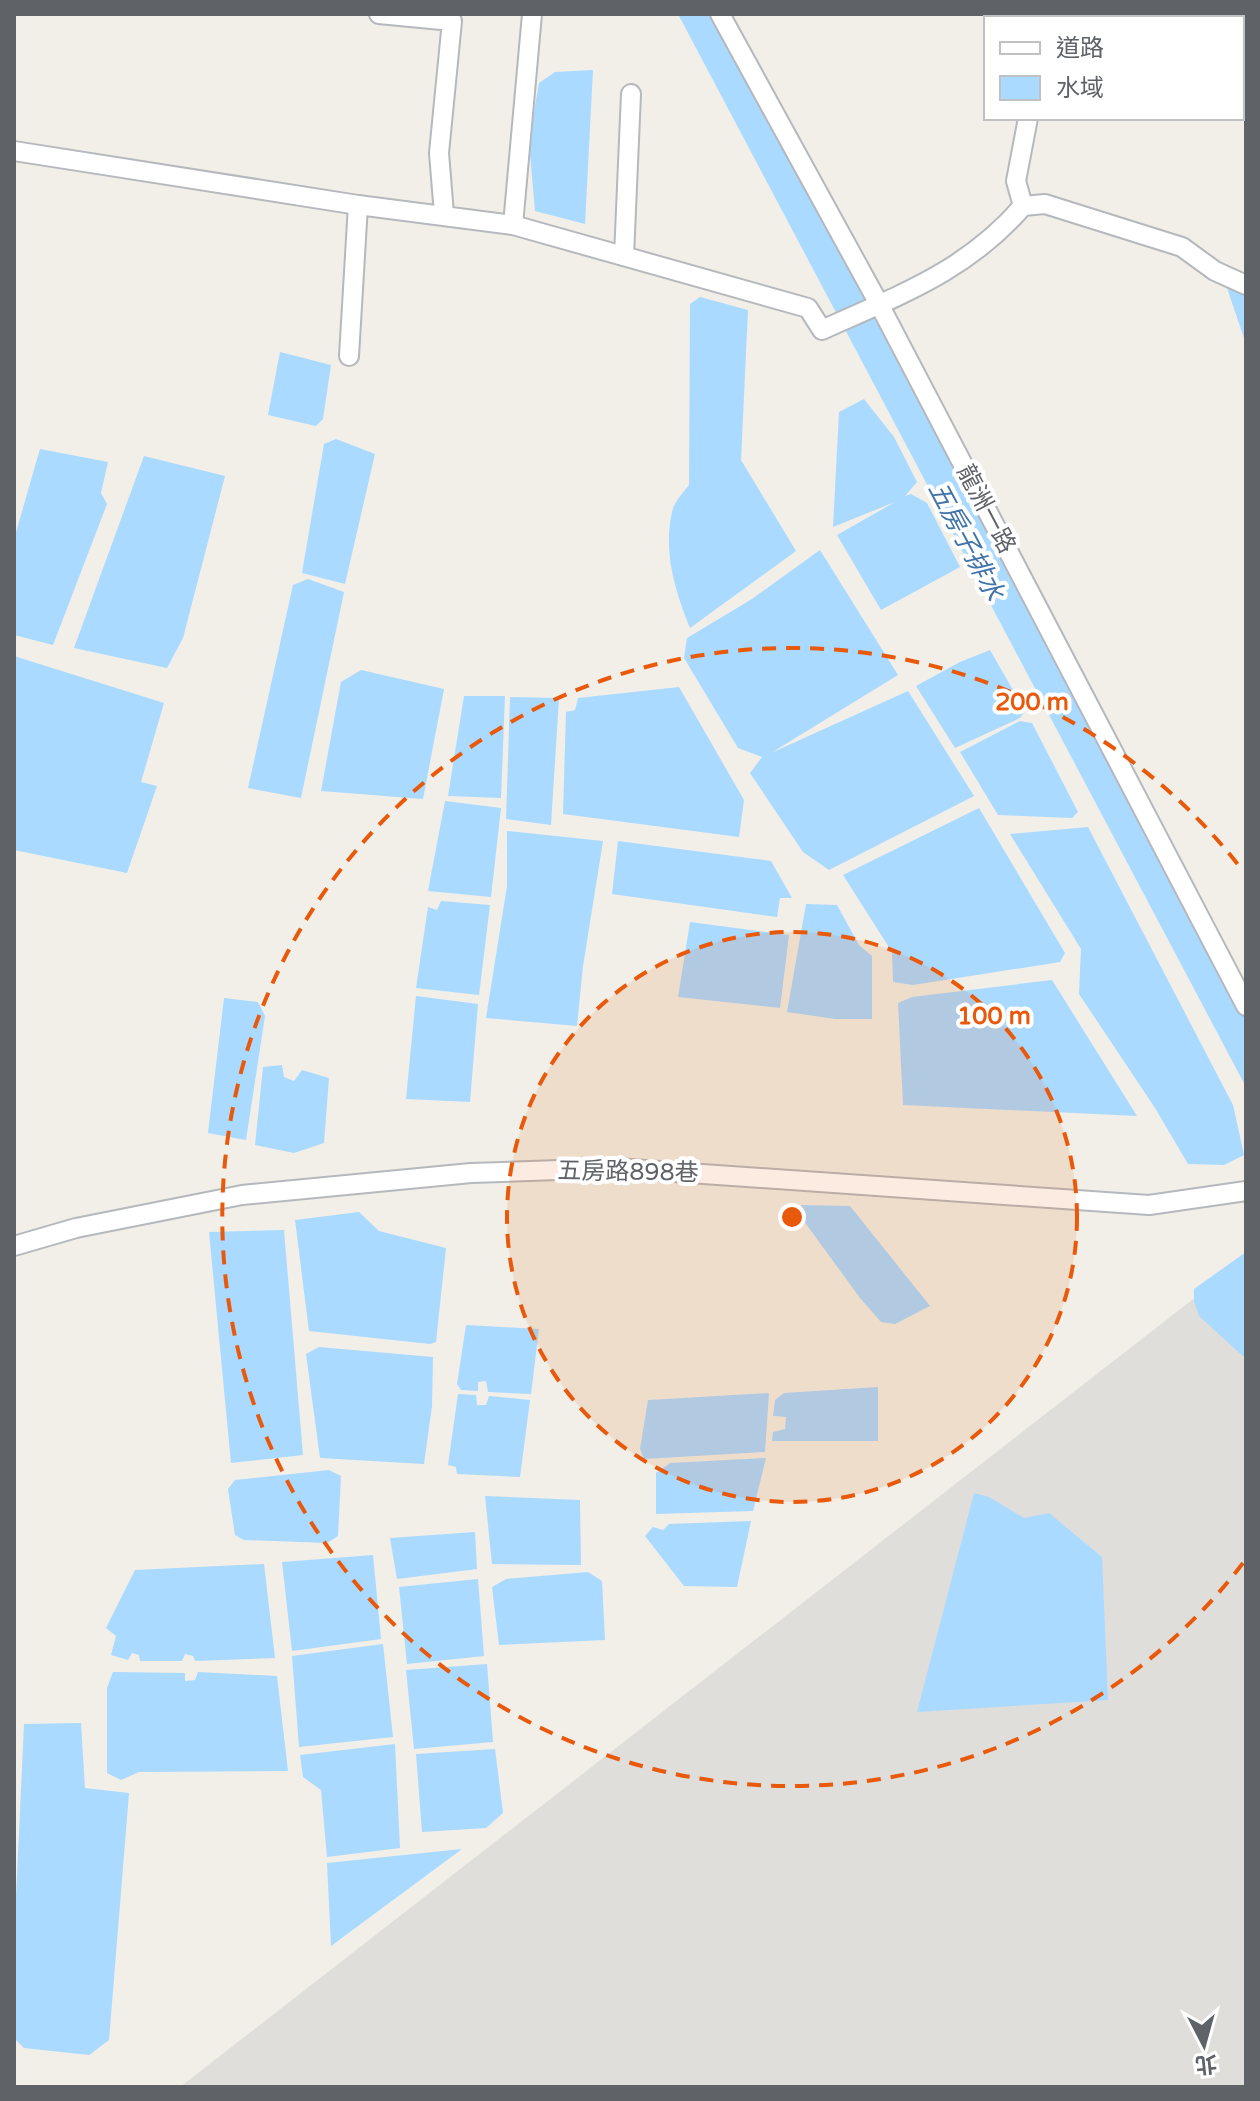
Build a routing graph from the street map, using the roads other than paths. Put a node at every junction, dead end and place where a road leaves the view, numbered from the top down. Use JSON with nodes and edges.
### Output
{"nodes":[{"id":1,"x":379,"y":14,"type":"edge"},
{"id":2,"x":532,"y":14,"type":"edge"},
{"id":3,"x":720,"y":14,"type":"edge"},
{"id":4,"x":631,"y":94,"type":"dead end"},
{"id":5,"x":1028,"y":120,"type":"edge"},
{"id":6,"x":14,"y":151,"type":"edge"},
{"id":7,"x":358,"y":205,"type":"junction"},
{"id":8,"x":1023,"y":206,"type":"junction"},
{"id":9,"x":444,"y":214,"type":"junction"},
{"id":10,"x":513,"y":225,"type":"junction"},
{"id":11,"x":624,"y":256,"type":"junction"},
{"id":12,"x":1246,"y":285,"type":"edge"},
{"id":13,"x":879,"y":304,"type":"junction"},
{"id":14,"x":349,"y":356,"type":"dead end"},
{"id":15,"x":1246,"y":1006,"type":"edge"},
{"id":16,"x":1246,"y":1191,"type":"edge"},
{"id":17,"x":14,"y":1246,"type":"edge"}],
"edges":[{"from":1,"to":9,"type":"street"},
{"from":2,"to":10,"type":"street"},
{"from":3,"to":13,"type":"street","name":"龍洲一路"},
{"from":4,"to":11,"type":"street"},
{"from":5,"to":8,"type":"street"},
{"from":6,"to":7,"type":"street"},
{"from":7,"to":9,"type":"street"},
{"from":7,"to":14,"type":"street"},
{"from":8,"to":12,"type":"street"},
{"from":8,"to":13,"type":"street"},
{"from":9,"to":10,"type":"street"},
{"from":10,"to":11,"type":"street"},
{"from":11,"to":13,"type":"street"},
{"from":13,"to":15,"type":"street","name":"龍洲一路"},
{"from":16,"to":17,"type":"street","name":"五房路898巷"}]}
